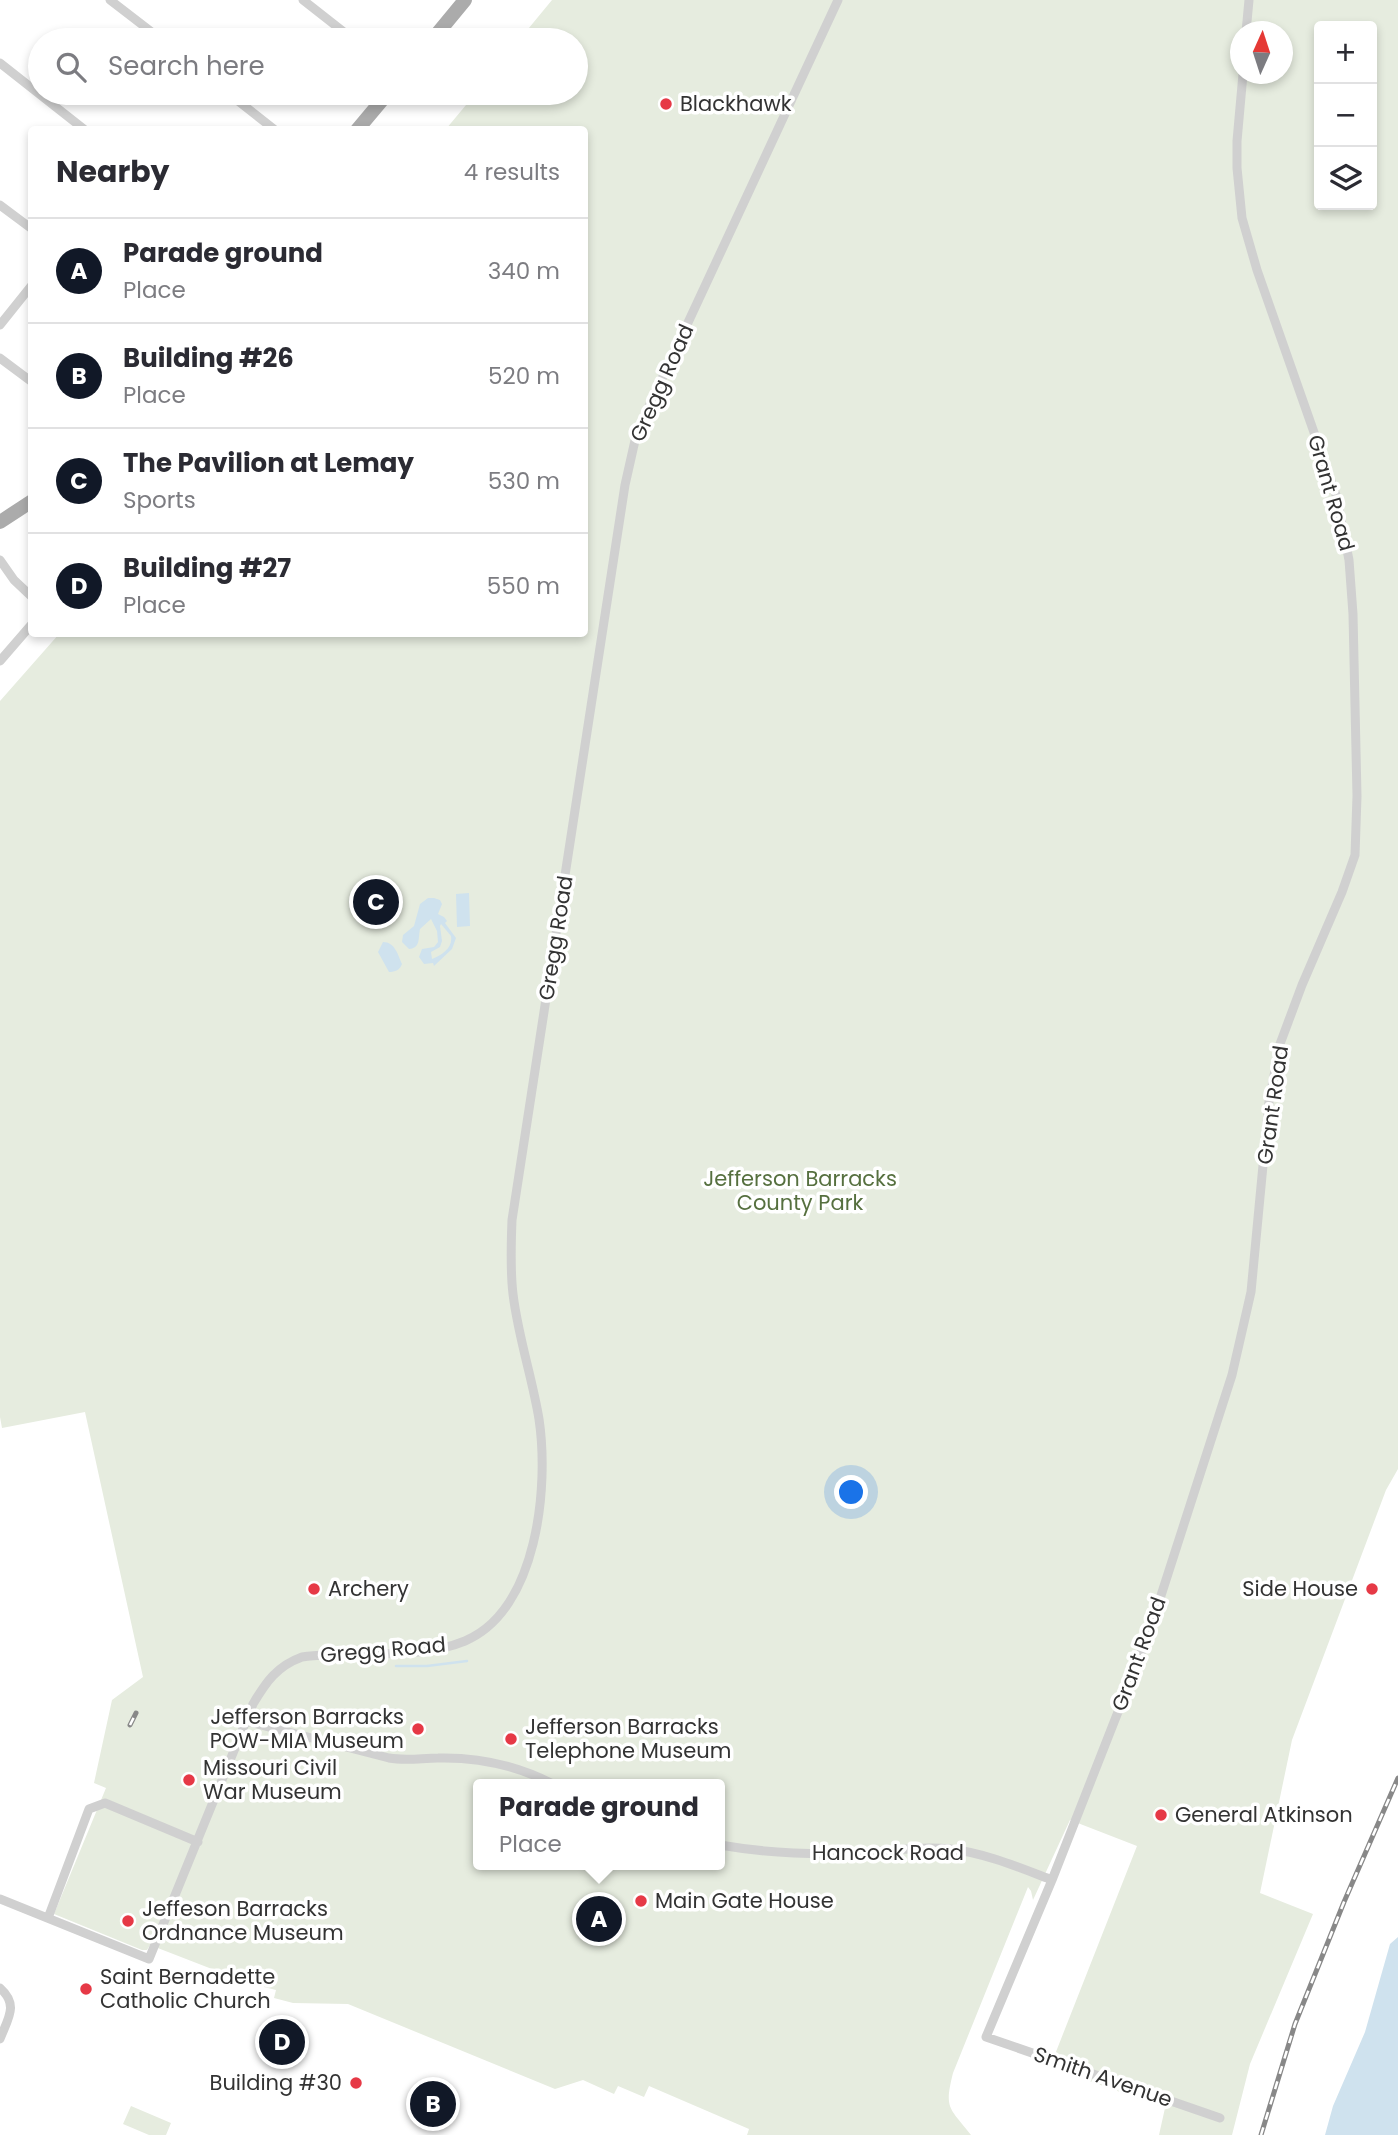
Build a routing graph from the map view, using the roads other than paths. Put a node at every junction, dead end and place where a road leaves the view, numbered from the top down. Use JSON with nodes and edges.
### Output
{"nodes":[{"id":1,"x":110,"y":0,"type":"edge"},
{"id":2,"x":303,"y":0,"type":"edge"},
{"id":3,"x":465,"y":0,"type":"edge"},
{"id":4,"x":838,"y":0,"type":"edge"},
{"id":5,"x":1250,"y":0,"type":"edge"},
{"id":6,"x":1248,"y":21,"type":"edge"},
{"id":7,"x":146,"y":28,"type":"edge"},
{"id":8,"x":339,"y":28,"type":"edge"},
{"id":9,"x":442,"y":28,"type":"edge"},
{"id":10,"x":0,"y":63,"type":"edge"},
{"id":11,"x":1241,"y":84,"type":"edge"},
{"id":12,"x":28,"y":85,"type":"edge"},
{"id":13,"x":53,"y":105,"type":"edge"},
{"id":14,"x":243,"y":105,"type":"edge"},
{"id":15,"x":378,"y":105,"type":"edge"},
{"id":16,"x":80,"y":126,"type":"edge"},
{"id":17,"x":270,"y":126,"type":"edge"},
{"id":18,"x":360,"y":126,"type":"edge"},
{"id":19,"x":0,"y":205,"type":"edge"},
{"id":20,"x":28,"y":226,"type":"edge"},
{"id":21,"x":28,"y":290,"type":"edge"},
{"id":22,"x":0,"y":325,"type":"edge"},
{"id":23,"x":0,"y":358,"type":"edge"},
{"id":24,"x":28,"y":379,"type":"edge"},
{"id":25,"x":28,"y":504,"type":"edge"},
{"id":26,"x":0,"y":522,"type":"edge"},
{"id":27,"x":0,"y":561,"type":"edge"},
{"id":28,"x":28,"y":593,"type":"edge"},
{"id":29,"x":28,"y":629,"type":"edge"},
{"id":30,"x":0,"y":662,"type":"edge"},
{"id":31,"x":246,"y":1721,"type":"junction"},
{"id":32,"x":541,"y":1779,"type":"edge"},
{"id":33,"x":198,"y":1842,"type":"junction"},
{"id":34,"x":725,"y":1845,"type":"edge"},
{"id":35,"x":1052,"y":1880,"type":"junction"},
{"id":36,"x":0,"y":1899,"type":"edge"},
{"id":37,"x":48,"y":1918,"type":"junction"},
{"id":38,"x":0,"y":1988,"type":"edge"},
{"id":39,"x":986,"y":2037,"type":"joint"},
{"id":40,"x":0,"y":2039,"type":"edge"},
{"id":41,"x":1220,"y":2119,"type":"dead end"}],
"edges":[{"from":1,"to":7,"type":"street"},
{"from":2,"to":8,"type":"street"},
{"from":3,"to":9,"type":"main road"},
{"from":4,"to":31,"type":"street","name":"Gregg Road"},
{"from":5,"to":6,"type":"street"},
{"from":10,"to":12,"type":"street"},
{"from":11,"to":35,"type":"street","name":"Grant Road"},
{"from":13,"to":16,"type":"street"},
{"from":14,"to":17,"type":"street"},
{"from":15,"to":18,"type":"main road"},
{"from":19,"to":20,"type":"street"},
{"from":21,"to":22,"type":"street"},
{"from":23,"to":24,"type":"street"},
{"from":25,"to":26,"type":"main road"},
{"from":27,"to":28,"type":"street"},
{"from":29,"to":30,"type":"street"},
{"from":31,"to":32,"type":"street"},
{"from":31,"to":33,"type":"street","name":"Gregg Road"},
{"from":33,"to":37,"type":"street"},
{"from":33,"to":37,"type":"street","name":"Gregg Road"},
{"from":34,"to":35,"type":"street","name":"Hancock Road"},
{"from":35,"to":39,"type":"street","name":"Grant Road"},
{"from":36,"to":37,"type":"street"},
{"from":38,"to":40,"type":"street"},
{"from":39,"to":41,"type":"street","name":"Smith Avenue"}]}
